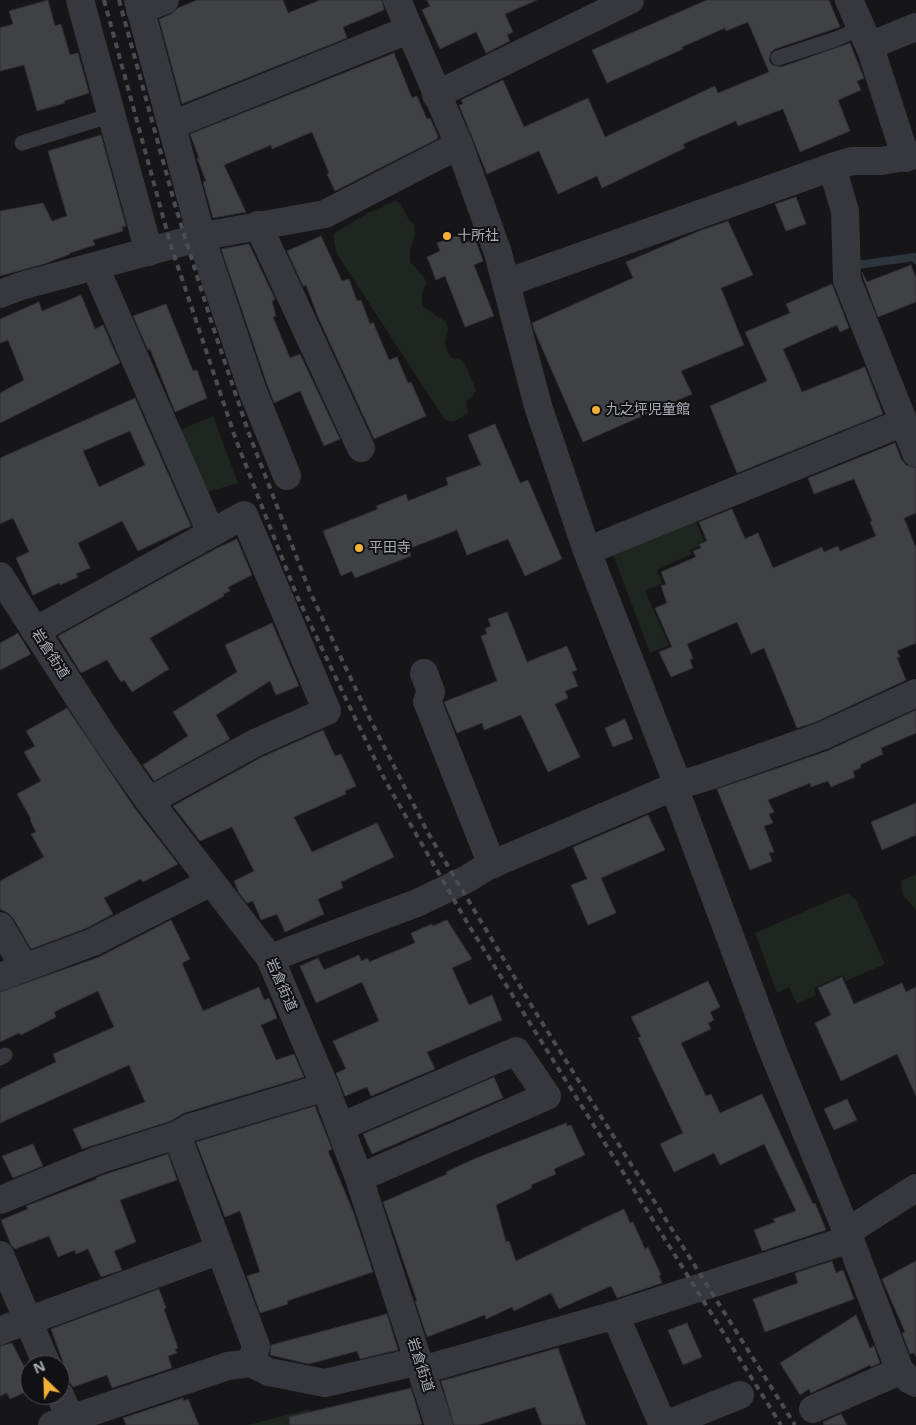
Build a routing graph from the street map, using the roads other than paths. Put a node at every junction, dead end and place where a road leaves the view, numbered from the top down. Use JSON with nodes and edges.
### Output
{"nodes":[{"id":1,"x":80,"y":0,"type":"edge"},
{"id":2,"x":165,"y":0,"type":"edge"},
{"id":3,"x":396,"y":0,"type":"edge"},
{"id":4,"x":849,"y":0,"type":"edge"},
{"id":5,"x":623,"y":2,"type":"edge"},
{"id":6,"x":139,"y":5,"type":"edge"},
{"id":7,"x":916,"y":27,"type":"edge"},
{"id":8,"x":408,"y":30,"type":"junction"},
{"id":9,"x":865,"y":37,"type":"junction"},
{"id":10,"x":778,"y":58,"type":"dead end"},
{"id":11,"x":436,"y":95,"type":"junction"},
{"id":12,"x":112,"y":115,"type":"junction"},
{"id":13,"x":172,"y":125,"type":"junction"},
{"id":14,"x":22,"y":142,"type":"dead end"},
{"id":15,"x":459,"y":145,"type":"junction"},
{"id":16,"x":911,"y":156,"type":"edge"},
{"id":17,"x":832,"y":167,"type":"junction"},
{"id":18,"x":258,"y":226,"type":"junction"},
{"id":19,"x":202,"y":237,"type":"junction"},
{"id":20,"x":149,"y":252,"type":"junction"},
{"id":21,"x":96,"y":267,"type":"junction"},
{"id":22,"x":506,"y":283,"type":"junction"},
{"id":23,"x":0,"y":294,"type":"edge"},
{"id":24,"x":904,"y":422,"type":"junction"},
{"id":25,"x":361,"y":448,"type":"dead end"},
{"id":26,"x":916,"y":453,"type":"edge"},
{"id":27,"x":287,"y":476,"type":"dead end"},
{"id":28,"x":211,"y":533,"type":"junction"},
{"id":29,"x":587,"y":551,"type":"junction"},
{"id":30,"x":0,"y":576,"type":"edge"},
{"id":31,"x":34,"y":631,"type":"junction"},
{"id":32,"x":424,"y":673,"type":"dead end"},
{"id":33,"x":916,"y":693,"type":"edge"},
{"id":34,"x":676,"y":786,"type":"junction"},
{"id":35,"x":149,"y":801,"type":"junction"},
{"id":36,"x":492,"y":866,"type":"junction"},
{"id":37,"x":211,"y":882,"type":"junction"},
{"id":38,"x":0,"y":926,"type":"edge"},
{"id":39,"x":270,"y":958,"type":"junction"},
{"id":40,"x":12,"y":972,"type":"edge"},
{"id":41,"x":325,"y":1087,"type":"junction"},
{"id":42,"x":340,"y":1128,"type":"junction"},
{"id":43,"x":177,"y":1135,"type":"junction"},
{"id":44,"x":359,"y":1178,"type":"junction"},
{"id":45,"x":916,"y":1188,"type":"edge"},
{"id":46,"x":0,"y":1200,"type":"edge"},
{"id":47,"x":849,"y":1236,"type":"junction"},
{"id":48,"x":220,"y":1250,"type":"junction"},
{"id":49,"x":0,"y":1254,"type":"edge"},
{"id":50,"x":615,"y":1315,"type":"junction"},
{"id":51,"x":28,"y":1321,"type":"junction"},
{"id":52,"x":0,"y":1331,"type":"edge"},
{"id":53,"x":43,"y":1355,"type":"edge"},
{"id":54,"x":251,"y":1363,"type":"junction"},
{"id":55,"x":421,"y":1366,"type":"junction"},
{"id":56,"x":907,"y":1369,"type":"edge"},
{"id":57,"x":740,"y":1395,"type":"dead end"},
{"id":58,"x":813,"y":1409,"type":"dead end"},
{"id":59,"x":64,"y":1416,"type":"edge"},
{"id":60,"x":439,"y":1425,"type":"edge"},
{"id":61,"x":664,"y":1425,"type":"edge"}],
"edges":[{"from":1,"to":12,"type":"street"},
{"from":2,"to":6,"type":"street"},
{"from":3,"to":8,"type":"street"},
{"from":4,"to":9,"type":"street"},
{"from":5,"to":11,"type":"street"},
{"from":6,"to":13,"type":"street"},
{"from":7,"to":9,"type":"street"},
{"from":8,"to":11,"type":"street"},
{"from":8,"to":13,"type":"street"},
{"from":9,"to":10,"type":"lane"},
{"from":9,"to":16,"type":"street"},
{"from":11,"to":15,"type":"street"},
{"from":12,"to":14,"type":"lane"},
{"from":12,"to":20,"type":"street"},
{"from":13,"to":19,"type":"street"},
{"from":15,"to":18,"type":"street"},
{"from":15,"to":22,"type":"street"},
{"from":16,"to":17,"type":"street"},
{"from":17,"to":22,"type":"street"},
{"from":17,"to":24,"type":"street"},
{"from":18,"to":19,"type":"street"},
{"from":18,"to":25,"type":"street"},
{"from":19,"to":20,"type":"street"},
{"from":19,"to":27,"type":"street"},
{"from":20,"to":21,"type":"street"},
{"from":21,"to":23,"type":"street"},
{"from":21,"to":28,"type":"street"},
{"from":22,"to":29,"type":"street"},
{"from":24,"to":26,"type":"street"},
{"from":24,"to":29,"type":"street"},
{"from":28,"to":31,"type":"street"},
{"from":28,"to":35,"type":"street"},
{"from":29,"to":34,"type":"street"},
{"from":30,"to":31,"type":"street","name":"岩倉街道"},
{"from":31,"to":35,"type":"street","name":"岩倉街道"},
{"from":32,"to":36,"type":"street"},
{"from":33,"to":34,"type":"street"},
{"from":34,"to":36,"type":"street"},
{"from":34,"to":47,"type":"street"},
{"from":35,"to":37,"type":"street","name":"岩倉街道"},
{"from":36,"to":39,"type":"street"},
{"from":37,"to":39,"type":"street","name":"岩倉街道"},
{"from":37,"to":40,"type":"street"},
{"from":38,"to":40,"type":"street"},
{"from":39,"to":41,"type":"street","name":"岩倉街道"},
{"from":41,"to":42,"type":"street","name":"岩倉街道"},
{"from":41,"to":43,"type":"street"},
{"from":42,"to":44,"type":"street","name":"岩倉街道"},
{"from":42,"to":44,"type":"street"},
{"from":43,"to":46,"type":"street"},
{"from":43,"to":48,"type":"street"},
{"from":44,"to":55,"type":"street","name":"岩倉街道"},
{"from":45,"to":47,"type":"street"},
{"from":47,"to":50,"type":"street"},
{"from":47,"to":56,"type":"street"},
{"from":48,"to":51,"type":"street"},
{"from":48,"to":54,"type":"street"},
{"from":49,"to":51,"type":"street"},
{"from":50,"to":55,"type":"street"},
{"from":50,"to":61,"type":"street"},
{"from":51,"to":52,"type":"street"},
{"from":51,"to":53,"type":"street"},
{"from":54,"to":55,"type":"street"},
{"from":54,"to":59,"type":"street"},
{"from":55,"to":60,"type":"street","name":"岩倉街道"},
{"from":56,"to":58,"type":"street"},
{"from":57,"to":61,"type":"street"}]}
